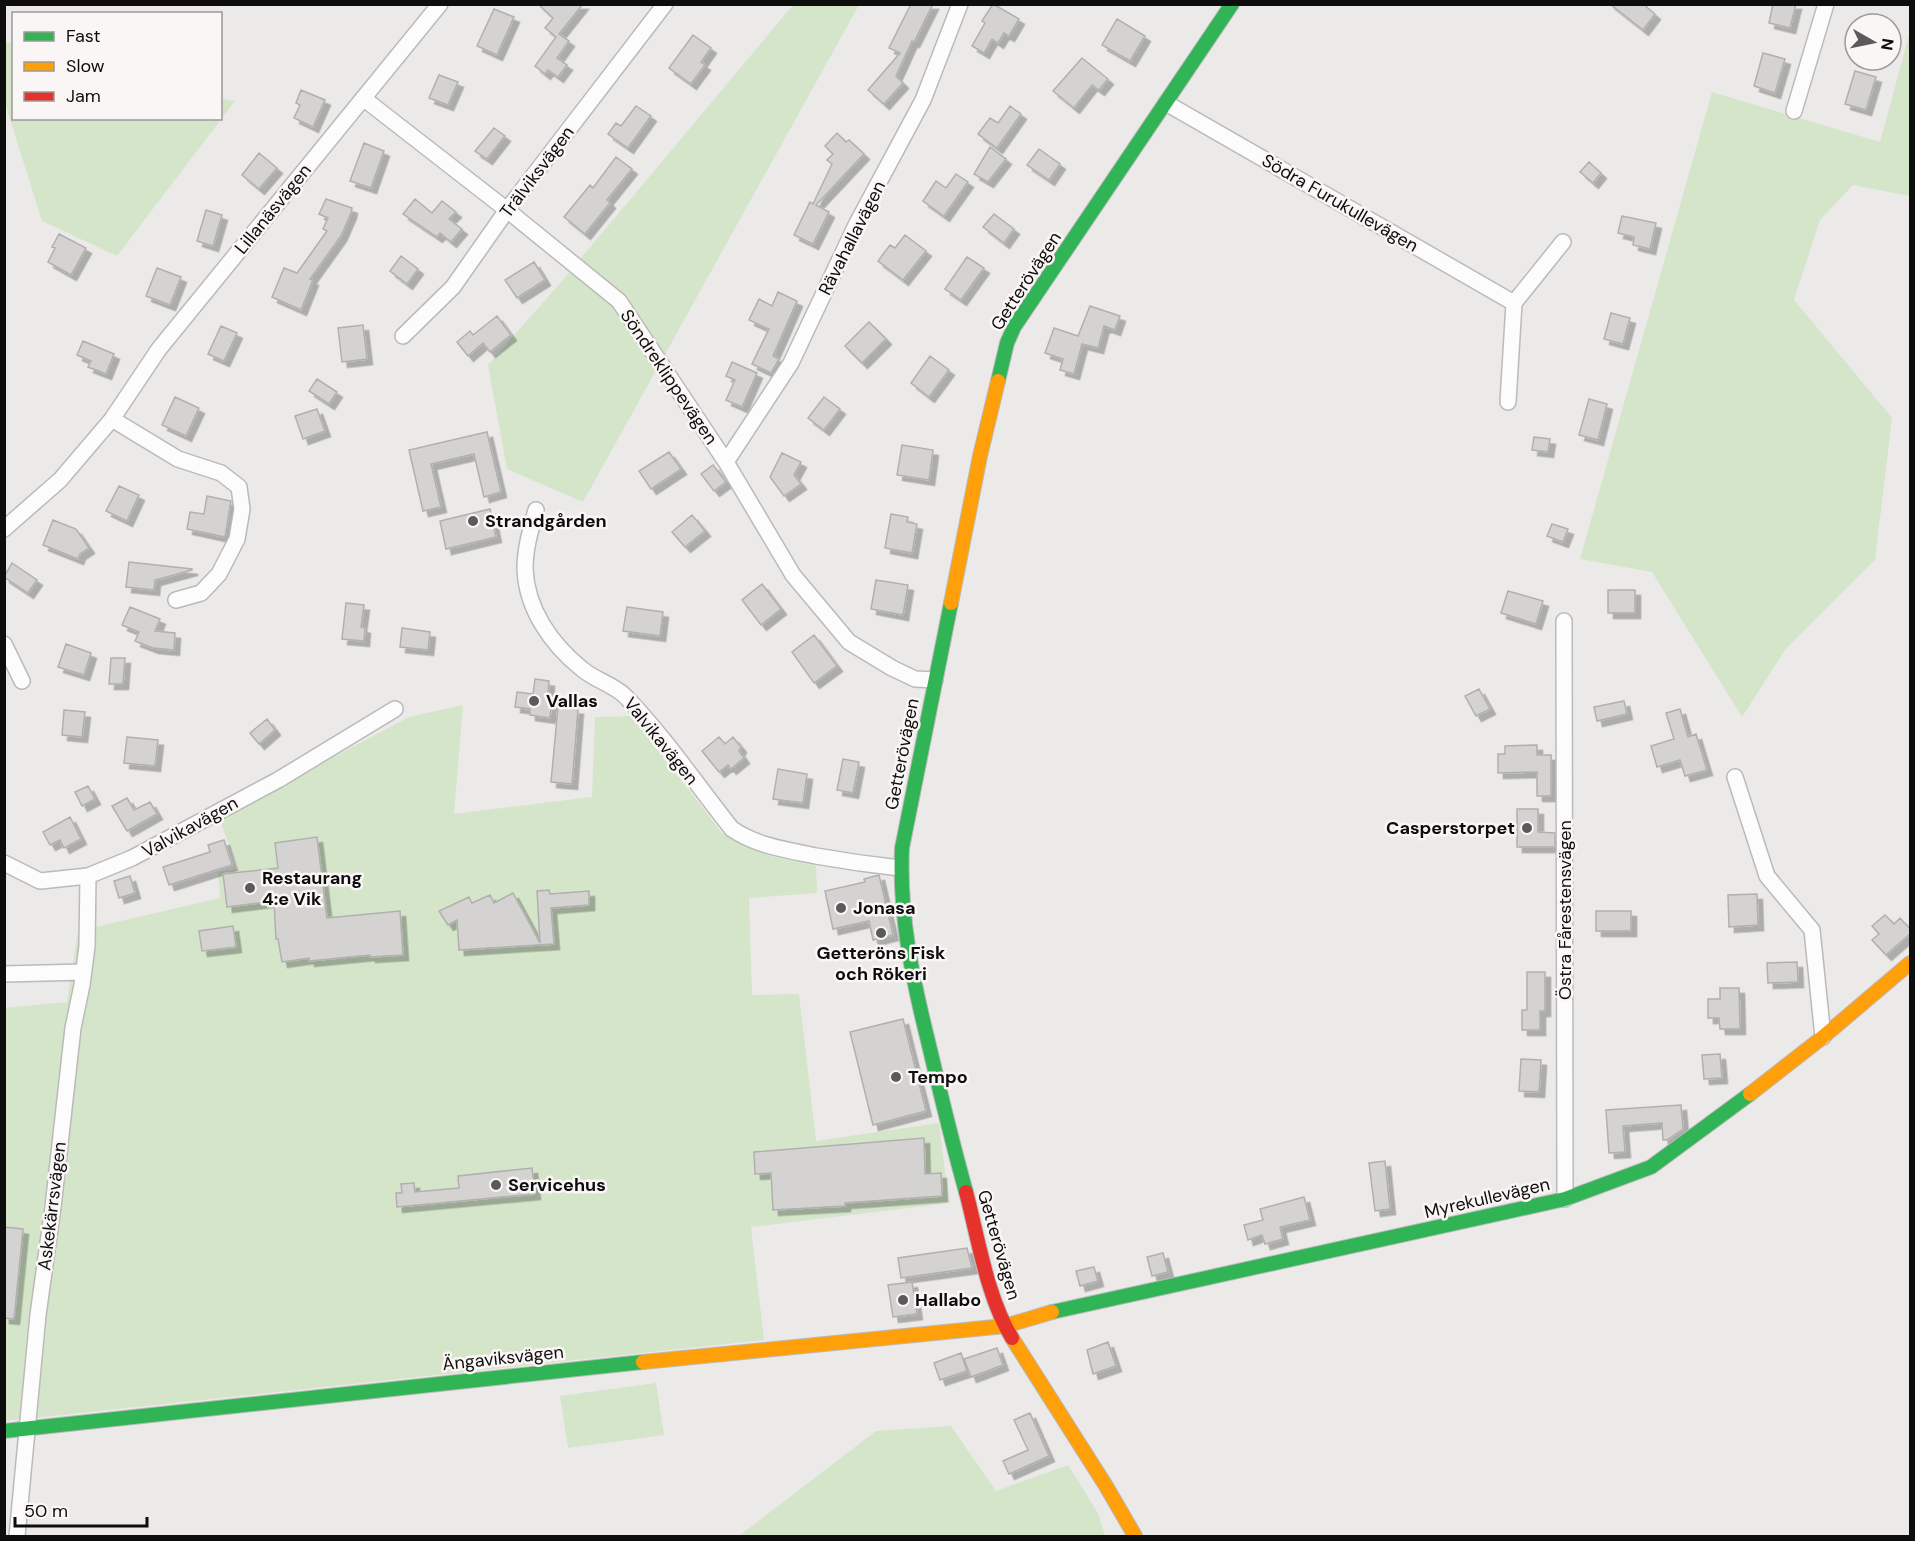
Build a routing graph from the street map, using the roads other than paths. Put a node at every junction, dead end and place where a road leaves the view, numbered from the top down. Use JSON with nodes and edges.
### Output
{"nodes":[{"id":1,"x":440,"y":4,"type":"edge"},
{"id":2,"x":666,"y":4,"type":"edge"},
{"id":3,"x":960,"y":4,"type":"edge"},
{"id":4,"x":1232,"y":4,"type":"edge"},
{"id":5,"x":1826,"y":4,"type":"edge"},
{"id":6,"x":363,"y":98,"type":"junction"},
{"id":7,"x":1166,"y":103,"type":"junction"},
{"id":8,"x":1794,"y":111,"type":"dead end"},
{"id":9,"x":507,"y":210,"type":"junction"},
{"id":10,"x":1563,"y":242,"type":"dead end"},
{"id":11,"x":1514,"y":303,"type":"junction"},
{"id":12,"x":404,"y":336,"type":"dead end"},
{"id":13,"x":1508,"y":402,"type":"dead end"},
{"id":14,"x":112,"y":419,"type":"junction"},
{"id":15,"x":726,"y":462,"type":"junction"},
{"id":16,"x":536,"y":510,"type":"dead end"},
{"id":17,"x":4,"y":529,"type":"edge"},
{"id":18,"x":176,"y":600,"type":"dead end"},
{"id":19,"x":1564,"y":621,"type":"dead end"},
{"id":20,"x":4,"y":645,"type":"edge"},
{"id":21,"x":935,"y":680,"type":"junction"},
{"id":22,"x":22,"y":681,"type":"dead end"},
{"id":23,"x":395,"y":710,"type":"dead end"},
{"id":24,"x":1735,"y":777,"type":"dead end"},
{"id":25,"x":4,"y":863,"type":"edge"},
{"id":26,"x":900,"y":868,"type":"junction"},
{"id":27,"x":88,"y":876,"type":"junction"},
{"id":28,"x":1911,"y":963,"type":"edge"},
{"id":29,"x":84,"y":972,"type":"junction"},
{"id":30,"x":4,"y":974,"type":"edge"},
{"id":31,"x":1823,"y":1037,"type":"junction"},
{"id":32,"x":1565,"y":1199,"type":"junction"},
{"id":33,"x":1005,"y":1326,"type":"junction"},
{"id":34,"x":28,"y":1428,"type":"junction"},
{"id":35,"x":4,"y":1431,"type":"edge"},
{"id":36,"x":18,"y":1536,"type":"edge"},
{"id":37,"x":1134,"y":1536,"type":"edge"}],
"edges":[{"from":1,"to":6,"type":"street","name":"Lillanäsvägen"},
{"from":2,"to":9,"type":"street","name":"Trälviksvägen"},
{"from":3,"to":15,"type":"street","name":"Rävahallavägen"},
{"from":4,"to":7,"type":"street","name":"Getterövägen"},
{"from":5,"to":8,"type":"street"},
{"from":6,"to":9,"type":"street","name":"Söndreklippevägen"},
{"from":6,"to":14,"type":"street","name":"Lillanäsvägen"},
{"from":7,"to":11,"type":"street","name":"Södra Furukullevägen"},
{"from":7,"to":21,"type":"street","name":"Getterövägen"},
{"from":9,"to":12,"type":"street","name":"Trälviksvägen"},
{"from":9,"to":15,"type":"street","name":"Söndreklippevägen"},
{"from":10,"to":11,"type":"street"},
{"from":11,"to":13,"type":"street"},
{"from":14,"to":17,"type":"street","name":"Lillanäsvägen"},
{"from":14,"to":18,"type":"street"},
{"from":15,"to":21,"type":"street","name":"Söndreklippevägen"},
{"from":16,"to":26,"type":"street","name":"Valvikavägen"},
{"from":19,"to":32,"type":"street","name":"Östra Fårestensvägen"},
{"from":20,"to":22,"type":"street"},
{"from":21,"to":26,"type":"street","name":"Getterövägen"},
{"from":23,"to":27,"type":"street","name":"Valvikavägen"},
{"from":24,"to":31,"type":"street"},
{"from":25,"to":27,"type":"street","name":"Valvikavägen"},
{"from":26,"to":33,"type":"street","name":"Getterövägen"},
{"from":27,"to":29,"type":"street","name":"Askekärrsvägen"},
{"from":28,"to":31,"type":"street","name":"Myrekullevägen"},
{"from":29,"to":30,"type":"street"},
{"from":29,"to":34,"type":"street","name":"Askekärrsvägen"},
{"from":31,"to":32,"type":"street","name":"Myrekullevägen"},
{"from":32,"to":33,"type":"street","name":"Myrekullevägen"},
{"from":33,"to":34,"type":"street","name":"Ängaviksvägen"},
{"from":33,"to":37,"type":"street","name":"Getterövägen"},
{"from":34,"to":35,"type":"street","name":"Ängaviksvägen"},
{"from":34,"to":36,"type":"street","name":"Askekärrsvägen"}]}
